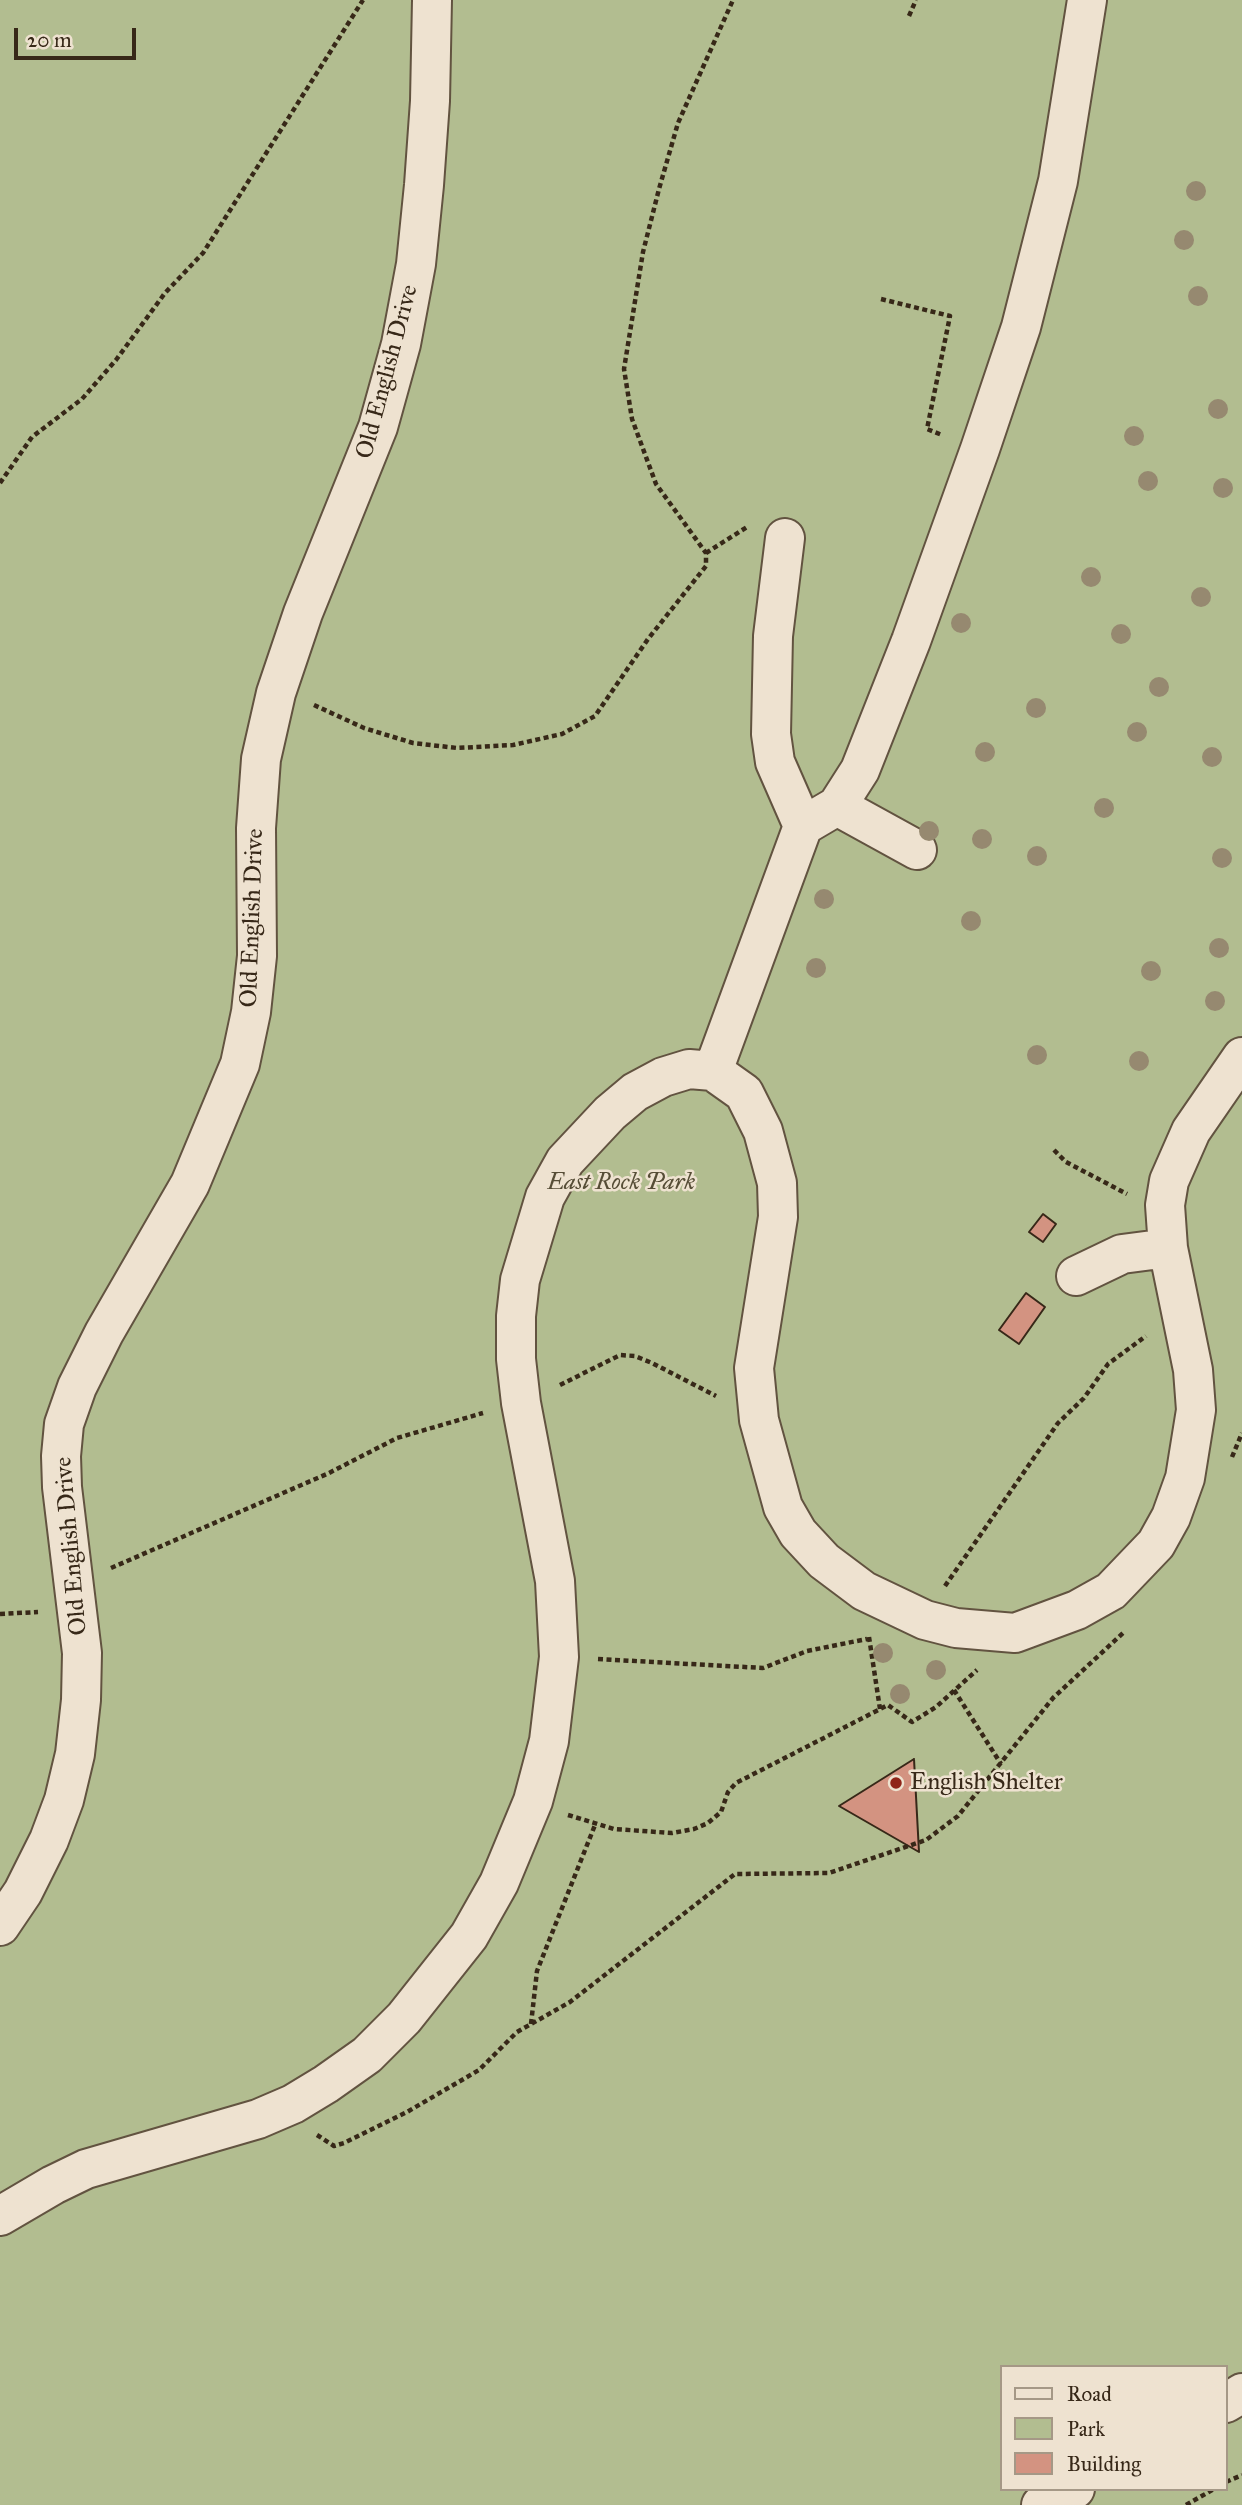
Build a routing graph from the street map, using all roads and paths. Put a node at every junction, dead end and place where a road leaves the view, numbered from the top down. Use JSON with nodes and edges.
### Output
{"nodes":[{"id":1,"x":363,"y":0,"type":"edge"},
{"id":2,"x":432,"y":0,"type":"edge"},
{"id":3,"x":733,"y":0,"type":"edge"},
{"id":4,"x":916,"y":0,"type":"edge"},
{"id":5,"x":1087,"y":0,"type":"edge"},
{"id":6,"x":909,"y":16,"type":"dead end"},
{"id":7,"x":881,"y":299,"type":"dead end"},
{"id":8,"x":931,"y":431,"type":"dead end"},
{"id":9,"x":0,"y":482,"type":"edge"},
{"id":10,"x":742,"y":530,"type":"dead end"},
{"id":11,"x":785,"y":538,"type":"dead end"},
{"id":12,"x":706,"y":553,"type":"junction"},
{"id":13,"x":276,"y":692,"type":"junction"},
{"id":14,"x":837,"y":806,"type":"junction"},
{"id":15,"x":803,"y":826,"type":"junction"},
{"id":16,"x":917,"y":850,"type":"dead end"},
{"id":17,"x":1242,"y":1057,"type":"edge"},
{"id":18,"x":713,"y":1070,"type":"junction"},
{"id":19,"x":1054,"y":1150,"type":"dead end"},
{"id":20,"x":1165,"y":1205,"type":"junction"},
{"id":21,"x":1168,"y":1248,"type":"junction"},
{"id":22,"x":1076,"y":1276,"type":"dead end"},
{"id":23,"x":1181,"y":1319,"type":"junction"},
{"id":24,"x":755,"y":1397,"type":"junction"},
{"id":25,"x":521,"y":1403,"type":"junction"},
{"id":26,"x":1242,"y":1433,"type":"edge"},
{"id":27,"x":1226,"y":1470,"type":"dead end"},
{"id":28,"x":73,"y":1577,"type":"junction"},
{"id":29,"x":864,"y":1591,"type":"junction"},
{"id":30,"x":925,"y":1620,"type":"junction"},
{"id":31,"x":1130,"y":1626,"type":"dead end"},
{"id":32,"x":869,"y":1639,"type":"junction"},
{"id":33,"x":559,"y":1657,"type":"junction"},
{"id":34,"x":954,"y":1690,"type":"dead end"},
{"id":35,"x":936,"y":1707,"type":"dead end"},
{"id":36,"x":880,"y":1709,"type":"junction"},
{"id":37,"x":1001,"y":1764,"type":"junction"},
{"id":38,"x":533,"y":1801,"type":"junction"},
{"id":39,"x":595,"y":1825,"type":"junction"},
{"id":40,"x":0,"y":1926,"type":"edge"},
{"id":41,"x":531,"y":2025,"type":"junction"},
{"id":42,"x":293,"y":2104,"type":"junction"},
{"id":43,"x":0,"y":2216,"type":"edge"},
{"id":44,"x":1071,"y":2491,"type":"edge"},
{"id":45,"x":1210,"y":2491,"type":"edge"},
{"id":46,"x":1041,"y":2505,"type":"edge"},
{"id":47,"x":1186,"y":2505,"type":"edge"}],
"edges":[{"from":1,"to":9,"type":"path"},
{"from":2,"to":13,"type":"street","name":"Old English Drive"},
{"from":3,"to":12,"type":"path"},
{"from":4,"to":6,"type":"path"},
{"from":5,"to":14,"type":"street"},
{"from":7,"to":8,"type":"path"},
{"from":10,"to":12,"type":"path"},
{"from":11,"to":15,"type":"street"},
{"from":12,"to":13,"type":"path"},
{"from":13,"to":28,"type":"street","name":"Old English Drive"},
{"from":14,"to":15,"type":"street"},
{"from":14,"to":16,"type":"street"},
{"from":15,"to":18,"type":"street"},
{"from":17,"to":20,"type":"street"},
{"from":18,"to":24,"type":"street"},
{"from":18,"to":25,"type":"street"},
{"from":19,"to":20,"type":"path"},
{"from":20,"to":21,"type":"street"},
{"from":21,"to":22,"type":"street"},
{"from":21,"to":23,"type":"street"},
{"from":23,"to":30,"type":"path"},
{"from":23,"to":30,"type":"street"},
{"from":24,"to":25,"type":"path"},
{"from":24,"to":29,"type":"street"},
{"from":25,"to":28,"type":"path"},
{"from":25,"to":33,"type":"street"},
{"from":26,"to":27,"type":"path"},
{"from":28,"to":40,"type":"street","name":"Old English Drive"},
{"from":29,"to":30,"type":"street"},
{"from":29,"to":32,"type":"path"},
{"from":31,"to":37,"type":"path"},
{"from":32,"to":33,"type":"path"},
{"from":32,"to":36,"type":"path"},
{"from":33,"to":38,"type":"street"},
{"from":34,"to":37,"type":"path"},
{"from":35,"to":36,"type":"path"},
{"from":36,"to":39,"type":"path"},
{"from":37,"to":41,"type":"path"},
{"from":38,"to":39,"type":"path"},
{"from":38,"to":42,"type":"street"},
{"from":39,"to":41,"type":"path"},
{"from":41,"to":42,"type":"path"},
{"from":42,"to":43,"type":"street"},
{"from":44,"to":46,"type":"street"},
{"from":45,"to":47,"type":"path"}]}
